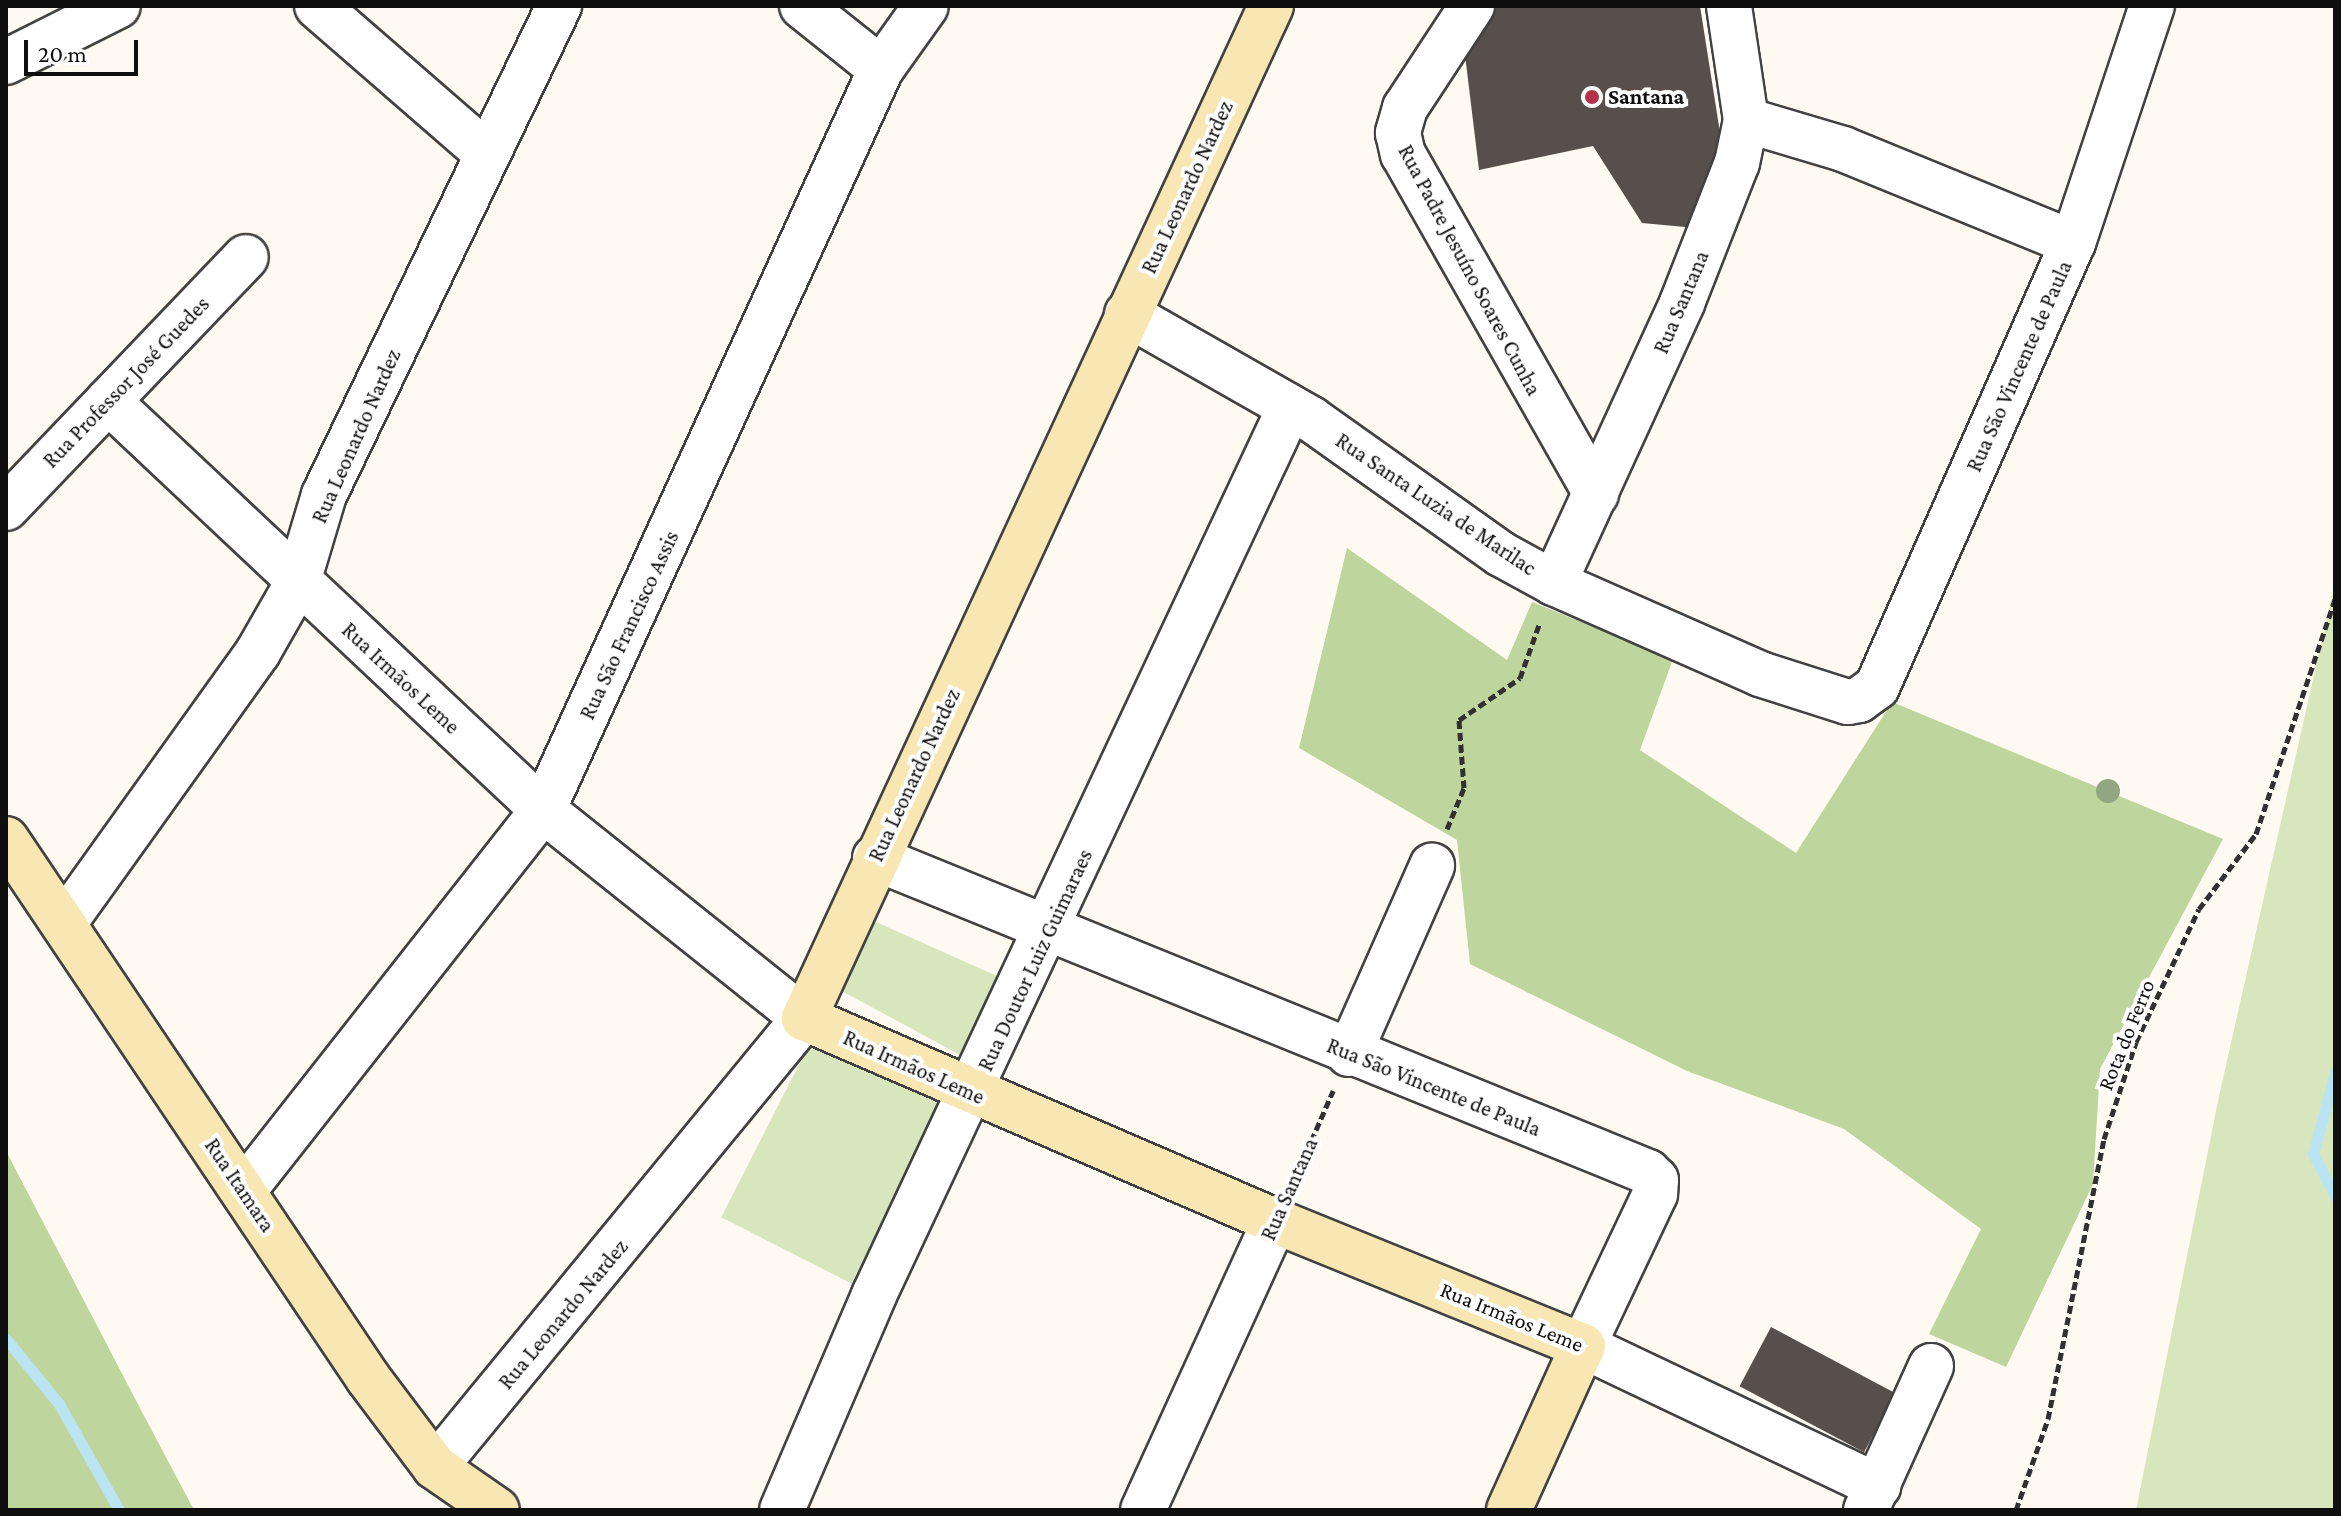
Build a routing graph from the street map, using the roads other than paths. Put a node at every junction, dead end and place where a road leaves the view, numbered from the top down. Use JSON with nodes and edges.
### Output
{"nodes":[{"id":1,"x":118,"y":6,"type":"edge"},
{"id":2,"x":317,"y":6,"type":"edge"},
{"id":3,"x":559,"y":6,"type":"edge"},
{"id":4,"x":802,"y":6,"type":"edge"},
{"id":5,"x":926,"y":6,"type":"edge"},
{"id":6,"x":1271,"y":6,"type":"edge"},
{"id":7,"x":1472,"y":6,"type":"edge"},
{"id":8,"x":1729,"y":6,"type":"edge"},
{"id":9,"x":2152,"y":6,"type":"edge"},
{"id":10,"x":6,"y":62,"type":"edge"},
{"id":11,"x":881,"y":69,"type":"junction"},
{"id":12,"x":1746,"y":120,"type":"junction"},
{"id":13,"x":486,"y":153,"type":"junction"},
{"id":14,"x":2073,"y":243,"type":"junction"},
{"id":15,"x":246,"y":257,"type":"dead end"},
{"id":16,"x":1127,"y":314,"type":"junction"},
{"id":17,"x":108,"y":401,"type":"junction"},
{"id":18,"x":1289,"y":409,"type":"junction"},
{"id":19,"x":1596,"y":494,"type":"junction"},
{"id":20,"x":6,"y":508,"type":"edge"},
{"id":21,"x":298,"y":582,"type":"junction"},
{"id":22,"x":1554,"y":583,"type":"junction"},
{"id":23,"x":1848,"y":702,"type":"joint"},
{"id":24,"x":543,"y":810,"type":"junction"},
{"id":25,"x":6,"y":839,"type":"edge"},
{"id":26,"x":875,"y":858,"type":"junction"},
{"id":27,"x":1432,"y":866,"type":"road end"},
{"id":28,"x":64,"y":923,"type":"junction"},
{"id":29,"x":1050,"y":929,"type":"junction"},
{"id":30,"x":804,"y":1018,"type":"junction"},
{"id":31,"x":1349,"y":1054,"type":"junction"},
{"id":32,"x":972,"y":1094,"type":"junction"},
{"id":33,"x":244,"y":1190,"type":"junction"},
{"id":34,"x":1275,"y":1221,"type":"junction"},
{"id":35,"x":1583,"y":1346,"type":"junction"},
{"id":36,"x":1931,"y":1366,"type":"dead end"},
{"id":37,"x":435,"y":1467,"type":"junction"},
{"id":38,"x":1872,"y":1498,"type":"edge"},
{"id":39,"x":497,"y":1510,"type":"edge"},
{"id":40,"x":782,"y":1510,"type":"edge"},
{"id":41,"x":1143,"y":1510,"type":"edge"},
{"id":42,"x":1509,"y":1510,"type":"edge"}],
"edges":[{"from":1,"to":10,"type":"street"},
{"from":2,"to":13,"type":"street"},
{"from":3,"to":13,"type":"street","name":"Rua Leonardo Nardez"},
{"from":4,"to":11,"type":"street"},
{"from":5,"to":11,"type":"street","name":"Rua São Francisco Assis"},
{"from":6,"to":16,"type":"street","name":"Rua Leonardo Nardez"},
{"from":7,"to":19,"type":"street","name":"Rua Padre Jesuíno Soares Cunha"},
{"from":8,"to":12,"type":"street","name":"Rua Santana"},
{"from":9,"to":14,"type":"street","name":"Rua São Vincente de Paula"},
{"from":11,"to":24,"type":"street","name":"Rua São Francisco Assis"},
{"from":12,"to":14,"type":"street"},
{"from":12,"to":19,"type":"street","name":"Rua Santana"},
{"from":13,"to":21,"type":"street","name":"Rua Leonardo Nardez"},
{"from":14,"to":23,"type":"street","name":"Rua São Vincente de Paula"},
{"from":15,"to":17,"type":"street","name":"Rua Professor José Guedes"},
{"from":16,"to":18,"type":"street","name":"Rua Santa Luzia de Marilac"},
{"from":16,"to":26,"type":"street","name":"Rua Leonardo Nardez"},
{"from":17,"to":20,"type":"street","name":"Rua Professor José Guedes"},
{"from":17,"to":21,"type":"street","name":"Rua Irmãos Leme"},
{"from":18,"to":22,"type":"street","name":"Rua Santa Luzia de Marilac"},
{"from":18,"to":29,"type":"street","name":"Rua Doutor Luiz Guimaraes"},
{"from":19,"to":22,"type":"street","name":"Rua Santana"},
{"from":21,"to":24,"type":"street","name":"Rua Irmãos Leme"},
{"from":21,"to":28,"type":"street","name":"Rua Leonardo Nardez"},
{"from":22,"to":23,"type":"street","name":"Rua Santa Luzia de Marilac"},
{"from":24,"to":30,"type":"street","name":"Rua Irmãos Leme"},
{"from":24,"to":33,"type":"street","name":"Rua São Francisco Assis"},
{"from":25,"to":28,"type":"street","name":"Rua Itamara"},
{"from":26,"to":29,"type":"street","name":"Rua São Vincente de Paula"},
{"from":26,"to":30,"type":"street","name":"Rua Leonardo Nardez"},
{"from":27,"to":31,"type":"street"},
{"from":28,"to":33,"type":"street","name":"Rua Itamara"},
{"from":29,"to":31,"type":"street","name":"Rua São Vincente de Paula"},
{"from":29,"to":32,"type":"street","name":"Rua Doutor Luiz Guimaraes"},
{"from":30,"to":32,"type":"street","name":"Rua Irmãos Leme"},
{"from":30,"to":37,"type":"street","name":"Rua Leonardo Nardez"},
{"from":31,"to":35,"type":"street","name":"Rua São Vincente de Paula"},
{"from":32,"to":34,"type":"street","name":"Rua Irmãos Leme"},
{"from":32,"to":40,"type":"street","name":"Rua Doutor Luiz Guimaraes"},
{"from":33,"to":37,"type":"street","name":"Rua Itamara"},
{"from":34,"to":35,"type":"street","name":"Rua Irmãos Leme"},
{"from":34,"to":41,"type":"street","name":"Rua Santana"},
{"from":35,"to":38,"type":"street","name":"Rua Irmãos Leme"},
{"from":35,"to":42,"type":"street","name":"Rua São Vincente de Paula"},
{"from":36,"to":38,"type":"street"},
{"from":37,"to":39,"type":"street","name":"Rua Itamara"}]}
